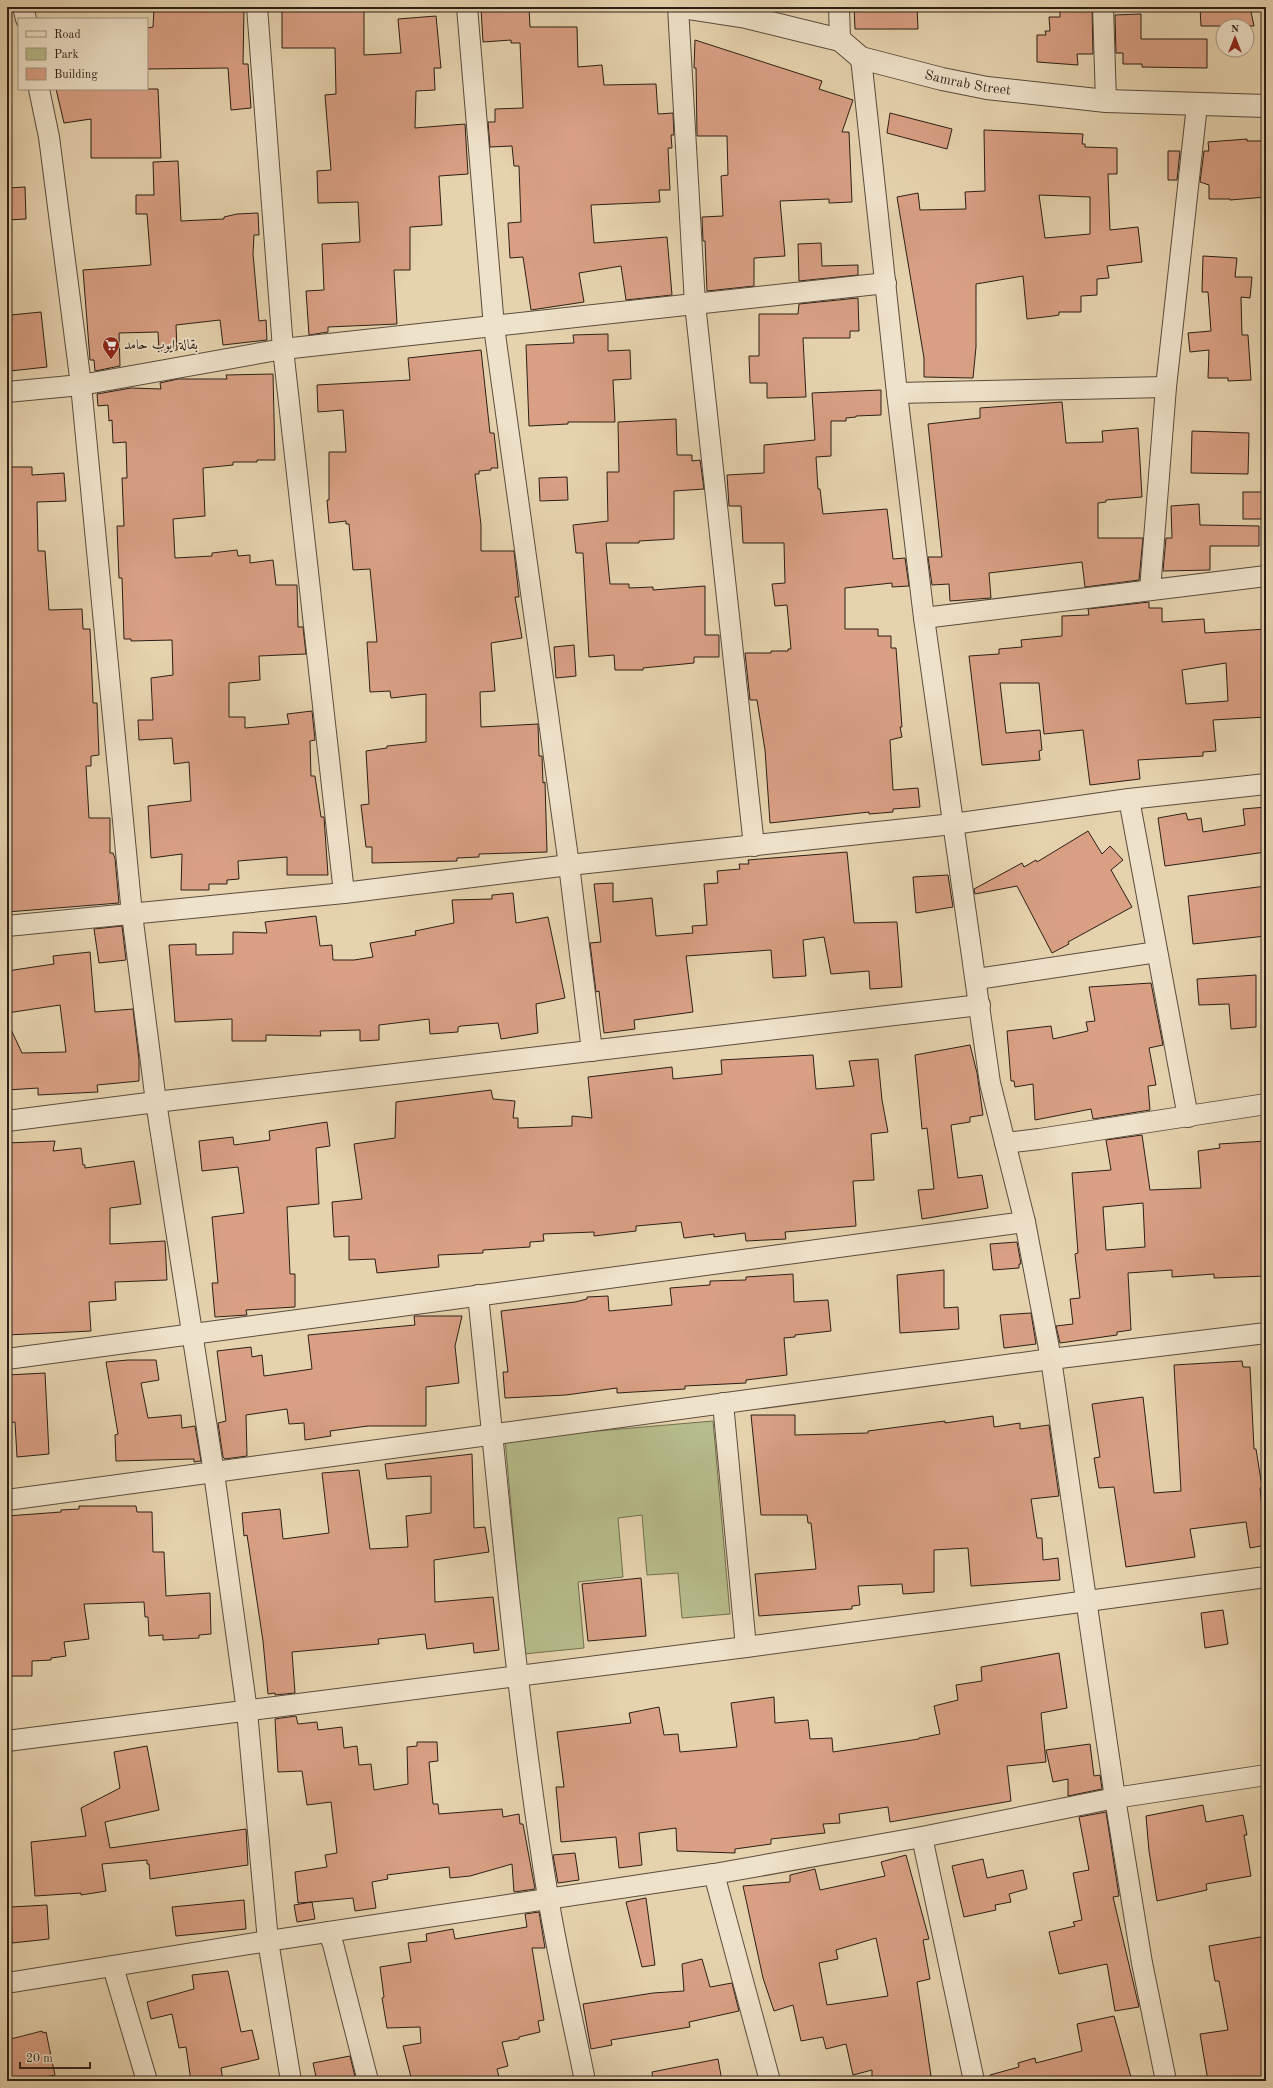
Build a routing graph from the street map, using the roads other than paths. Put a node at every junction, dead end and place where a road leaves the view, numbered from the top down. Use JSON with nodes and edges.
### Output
{"nodes":[{"id":1,"x":23,"y":7,"type":"edge"},
{"id":2,"x":257,"y":7,"type":"edge"},
{"id":3,"x":467,"y":7,"type":"edge"},
{"id":4,"x":678,"y":7,"type":"edge"},
{"id":5,"x":681,"y":7,"type":"edge"},
{"id":6,"x":839,"y":7,"type":"edge"},
{"id":7,"x":1103,"y":7,"type":"edge"},
{"id":8,"x":26,"y":18,"type":"edge"},
{"id":9,"x":840,"y":40,"type":"junction"},
{"id":10,"x":861,"y":58,"type":"junction"},
{"id":11,"x":39,"y":90,"type":"edge"},
{"id":12,"x":1106,"y":101,"type":"junction"},
{"id":13,"x":1196,"y":105,"type":"junction"},
{"id":14,"x":1266,"y":106,"type":"edge"},
{"id":15,"x":886,"y":283,"type":"junction"},
{"id":16,"x":695,"y":304,"type":"junction"},
{"id":17,"x":494,"y":328,"type":"junction"},
{"id":18,"x":283,"y":350,"type":"junction"},
{"id":19,"x":81,"y":385,"type":"junction"},
{"id":20,"x":1166,"y":387,"type":"junction"},
{"id":21,"x":7,"y":392,"type":"edge"},
{"id":22,"x":897,"y":393,"type":"junction"},
{"id":23,"x":1266,"y":576,"type":"edge"},
{"id":24,"x":1150,"y":590,"type":"junction"},
{"id":25,"x":924,"y":618,"type":"junction"},
{"id":26,"x":1266,"y":784,"type":"edge"},
{"id":27,"x":1129,"y":800,"type":"junction"},
{"id":28,"x":952,"y":824,"type":"junction"},
{"id":29,"x":754,"y":846,"type":"junction"},
{"id":30,"x":569,"y":865,"type":"junction"},
{"id":31,"x":344,"y":893,"type":"junction"},
{"id":32,"x":132,"y":914,"type":"junction"},
{"id":33,"x":7,"y":926,"type":"edge"},
{"id":34,"x":1157,"y":952,"type":"junction"},
{"id":35,"x":977,"y":979,"type":"junction"},
{"id":36,"x":980,"y":1005,"type":"junction"},
{"id":37,"x":592,"y":1051,"type":"junction"},
{"id":38,"x":156,"y":1102,"type":"junction"},
{"id":39,"x":1266,"y":1104,"type":"edge"},
{"id":40,"x":1188,"y":1117,"type":"junction"},
{"id":41,"x":7,"y":1121,"type":"edge"},
{"id":42,"x":1005,"y":1143,"type":"junction"},
{"id":43,"x":1025,"y":1222,"type":"junction"},
{"id":44,"x":478,"y":1296,"type":"junction"},
{"id":45,"x":1266,"y":1333,"type":"edge"},
{"id":46,"x":191,"y":1334,"type":"junction"},
{"id":47,"x":7,"y":1359,"type":"edge"},
{"id":48,"x":1051,"y":1359,"type":"junction"},
{"id":49,"x":723,"y":1403,"type":"junction"},
{"id":50,"x":493,"y":1435,"type":"junction"},
{"id":51,"x":214,"y":1473,"type":"junction"},
{"id":52,"x":7,"y":1500,"type":"edge"},
{"id":53,"x":1266,"y":1577,"type":"edge"},
{"id":54,"x":1086,"y":1601,"type":"junction"},
{"id":55,"x":746,"y":1647,"type":"junction"},
{"id":56,"x":518,"y":1676,"type":"junction"},
{"id":57,"x":247,"y":1711,"type":"junction"},
{"id":58,"x":7,"y":1741,"type":"edge"},
{"id":59,"x":1266,"y":1775,"type":"edge"},
{"id":60,"x":1115,"y":1798,"type":"junction"},
{"id":61,"x":922,"y":1837,"type":"junction"},
{"id":62,"x":714,"y":1874,"type":"junction"},
{"id":63,"x":549,"y":1900,"type":"junction"},
{"id":64,"x":328,"y":1932,"type":"junction"},
{"id":65,"x":268,"y":1941,"type":"junction"},
{"id":66,"x":113,"y":1967,"type":"junction"},
{"id":67,"x":7,"y":1983,"type":"edge"},
{"id":68,"x":147,"y":2081,"type":"edge"},
{"id":69,"x":291,"y":2081,"type":"edge"},
{"id":70,"x":368,"y":2081,"type":"edge"},
{"id":71,"x":585,"y":2081,"type":"edge"},
{"id":72,"x":770,"y":2081,"type":"edge"},
{"id":73,"x":974,"y":2081,"type":"edge"},
{"id":74,"x":1166,"y":2081,"type":"edge"}],
"edges":[{"from":1,"to":8,"type":"street"},
{"from":2,"to":18,"type":"street"},
{"from":3,"to":17,"type":"street"},
{"from":4,"to":16,"type":"street"},
{"from":5,"to":9,"type":"street","name":"Samrab Street"},
{"from":6,"to":9,"type":"street"},
{"from":7,"to":12,"type":"street"},
{"from":9,"to":10,"type":"street","name":"Samrab Street"},
{"from":10,"to":12,"type":"street","name":"Samrab Street"},
{"from":10,"to":15,"type":"street"},
{"from":11,"to":19,"type":"street"},
{"from":12,"to":13,"type":"street","name":"Samrab Street"},
{"from":13,"to":14,"type":"street","name":"Samrab Street"},
{"from":13,"to":20,"type":"street"},
{"from":15,"to":16,"type":"street"},
{"from":15,"to":22,"type":"street"},
{"from":16,"to":17,"type":"street"},
{"from":16,"to":29,"type":"street"},
{"from":17,"to":18,"type":"street"},
{"from":17,"to":30,"type":"street"},
{"from":18,"to":19,"type":"street"},
{"from":18,"to":31,"type":"street"},
{"from":19,"to":21,"type":"street"},
{"from":19,"to":32,"type":"street"},
{"from":20,"to":22,"type":"street"},
{"from":20,"to":24,"type":"street"},
{"from":22,"to":25,"type":"street"},
{"from":23,"to":24,"type":"street"},
{"from":24,"to":25,"type":"street"},
{"from":25,"to":28,"type":"street"},
{"from":26,"to":27,"type":"street"},
{"from":27,"to":28,"type":"street"},
{"from":27,"to":34,"type":"street"},
{"from":28,"to":29,"type":"street"},
{"from":28,"to":35,"type":"street"},
{"from":29,"to":30,"type":"street"},
{"from":30,"to":31,"type":"street"},
{"from":30,"to":37,"type":"street"},
{"from":31,"to":32,"type":"street"},
{"from":32,"to":33,"type":"street"},
{"from":32,"to":38,"type":"street"},
{"from":34,"to":35,"type":"street"},
{"from":34,"to":40,"type":"street"},
{"from":35,"to":36,"type":"street"},
{"from":36,"to":37,"type":"street"},
{"from":36,"to":42,"type":"street"},
{"from":37,"to":38,"type":"street"},
{"from":38,"to":41,"type":"street"},
{"from":38,"to":46,"type":"street"},
{"from":39,"to":40,"type":"street"},
{"from":40,"to":42,"type":"street"},
{"from":42,"to":43,"type":"street"},
{"from":43,"to":44,"type":"street"},
{"from":43,"to":48,"type":"street"},
{"from":44,"to":46,"type":"street"},
{"from":44,"to":50,"type":"street"},
{"from":45,"to":48,"type":"street"},
{"from":46,"to":47,"type":"street"},
{"from":46,"to":51,"type":"street"},
{"from":48,"to":49,"type":"street"},
{"from":48,"to":54,"type":"street"},
{"from":49,"to":50,"type":"street"},
{"from":49,"to":55,"type":"street"},
{"from":50,"to":51,"type":"street"},
{"from":50,"to":56,"type":"street"},
{"from":51,"to":52,"type":"street"},
{"from":51,"to":57,"type":"street"},
{"from":53,"to":54,"type":"street"},
{"from":54,"to":55,"type":"street"},
{"from":54,"to":60,"type":"street"},
{"from":55,"to":56,"type":"street"},
{"from":56,"to":57,"type":"street"},
{"from":56,"to":63,"type":"street"},
{"from":57,"to":58,"type":"street"},
{"from":57,"to":65,"type":"street"},
{"from":59,"to":60,"type":"street"},
{"from":60,"to":61,"type":"street"},
{"from":60,"to":74,"type":"street"},
{"from":61,"to":62,"type":"street"},
{"from":61,"to":73,"type":"street"},
{"from":62,"to":63,"type":"street"},
{"from":62,"to":72,"type":"street"},
{"from":63,"to":64,"type":"street"},
{"from":63,"to":71,"type":"street"},
{"from":64,"to":65,"type":"street"},
{"from":64,"to":70,"type":"street"},
{"from":65,"to":66,"type":"street"},
{"from":65,"to":69,"type":"street"},
{"from":66,"to":67,"type":"street"},
{"from":66,"to":68,"type":"street"}]}
